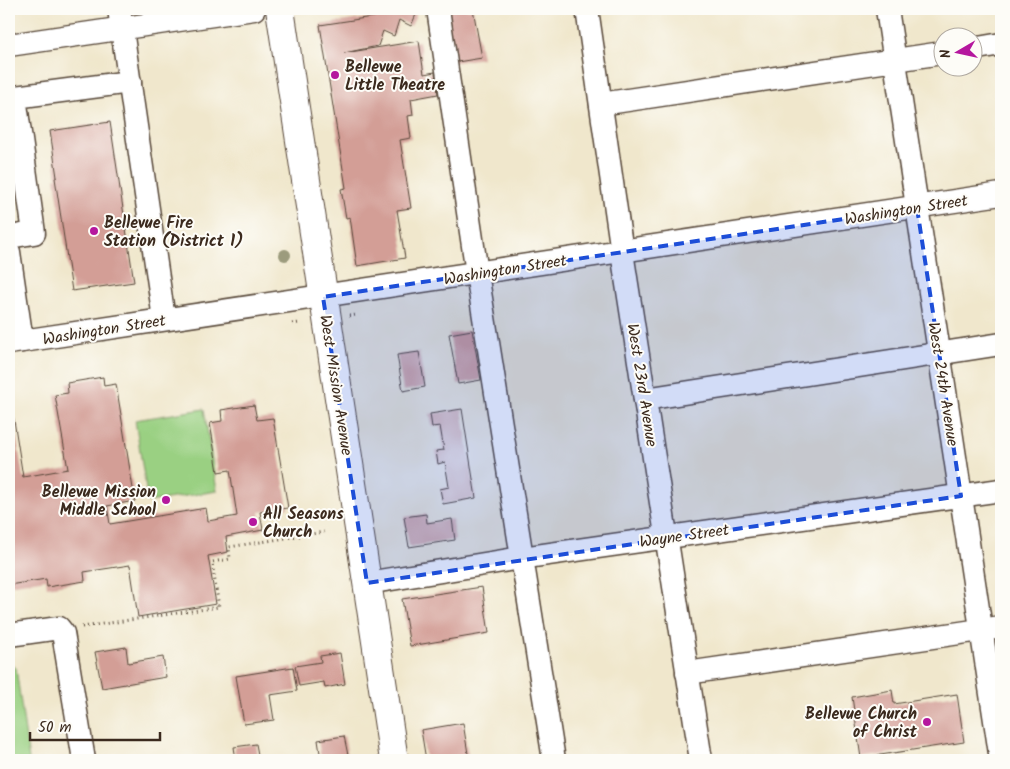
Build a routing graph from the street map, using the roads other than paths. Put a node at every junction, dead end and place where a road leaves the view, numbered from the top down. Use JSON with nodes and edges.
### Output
{"nodes":[{"id":1,"x":254,"y":9,"type":"edge"},
{"id":2,"x":280,"y":9,"type":"edge"},
{"id":3,"x":438,"y":9,"type":"edge"},
{"id":4,"x":587,"y":9,"type":"edge"},
{"id":5,"x":887,"y":9,"type":"edge"},
{"id":6,"x":121,"y":18,"type":"edge"},
{"id":7,"x":1001,"y":44,"type":"edge"},
{"id":8,"x":9,"y":45,"type":"edge"},
{"id":9,"x":982,"y":47,"type":"edge"},
{"id":10,"x":932,"y":54,"type":"edge"},
{"id":11,"x":895,"y":60,"type":"junction"},
{"id":12,"x":130,"y":82,"type":"junction"},
{"id":13,"x":601,"y":104,"type":"junction"},
{"id":14,"x":13,"y":118,"type":"edge"},
{"id":15,"x":1001,"y":194,"type":"edge"},
{"id":16,"x":917,"y":208,"type":"junction"},
{"id":17,"x":9,"y":237,"type":"edge"},
{"id":18,"x":9,"y":252,"type":"edge"},
{"id":19,"x":622,"y":252,"type":"junction"},
{"id":20,"x":477,"y":273,"type":"junction"},
{"id":21,"x":323,"y":297,"type":"junction"},
{"id":22,"x":164,"y":319,"type":"junction"},
{"id":23,"x":16,"y":342,"type":"edge"},
{"id":24,"x":1001,"y":344,"type":"edge"},
{"id":25,"x":939,"y":354,"type":"junction"},
{"id":26,"x":645,"y":399,"type":"junction"},
{"id":27,"x":1001,"y":490,"type":"edge"},
{"id":28,"x":961,"y":496,"type":"junction"},
{"id":29,"x":666,"y":538,"type":"junction"},
{"id":30,"x":522,"y":558,"type":"junction"},
{"id":31,"x":367,"y":584,"type":"junction"},
{"id":32,"x":991,"y":628,"type":"edge"},
{"id":33,"x":9,"y":634,"type":"edge"},
{"id":34,"x":687,"y":673,"type":"junction"},
{"id":35,"x":84,"y":760,"type":"edge"},
{"id":36,"x":394,"y":760,"type":"edge"},
{"id":37,"x":554,"y":760,"type":"edge"},
{"id":38,"x":701,"y":760,"type":"edge"},
{"id":39,"x":1001,"y":760,"type":"edge"}],
"edges":[{"from":1,"to":6,"type":"street"},
{"from":2,"to":21,"type":"main road","name":"West Mission Avenue"},
{"from":3,"to":20,"type":"street"},
{"from":4,"to":13,"type":"street","name":"West 23rd Avenue"},
{"from":5,"to":11,"type":"street","name":"West 24th Avenue"},
{"from":6,"to":8,"type":"street"},
{"from":6,"to":12,"type":"street"},
{"from":7,"to":9,"type":"street"},
{"from":10,"to":11,"type":"street"},
{"from":11,"to":13,"type":"street"},
{"from":11,"to":16,"type":"street","name":"West 24th Avenue"},
{"from":12,"to":14,"type":"street"},
{"from":12,"to":22,"type":"street"},
{"from":13,"to":19,"type":"street","name":"West 23rd Avenue"},
{"from":14,"to":17,"type":"street"},
{"from":15,"to":16,"type":"street","name":"Washington Street"},
{"from":16,"to":19,"type":"street","name":"Washington Street"},
{"from":16,"to":25,"type":"street","name":"West 24th Avenue"},
{"from":18,"to":23,"type":"street"},
{"from":19,"to":20,"type":"street","name":"Washington Street"},
{"from":19,"to":26,"type":"street","name":"West 23rd Avenue"},
{"from":20,"to":21,"type":"street","name":"Washington Street"},
{"from":20,"to":30,"type":"street"},
{"from":21,"to":22,"type":"street","name":"Washington Street"},
{"from":21,"to":31,"type":"main road","name":"West Mission Avenue"},
{"from":22,"to":23,"type":"street","name":"Washington Street"},
{"from":24,"to":25,"type":"street"},
{"from":25,"to":26,"type":"street"},
{"from":25,"to":28,"type":"street","name":"West 24th Avenue"},
{"from":26,"to":29,"type":"street","name":"West 23rd Avenue"},
{"from":27,"to":28,"type":"street","name":"Wayne Street"},
{"from":28,"to":29,"type":"street","name":"Wayne Street"},
{"from":28,"to":32,"type":"street","name":"West 24th Avenue"},
{"from":29,"to":30,"type":"street","name":"Wayne Street"},
{"from":29,"to":34,"type":"street","name":"West 23rd Avenue"},
{"from":30,"to":31,"type":"street","name":"Wayne Street"},
{"from":30,"to":37,"type":"street"},
{"from":31,"to":36,"type":"main road","name":"West Mission Avenue"},
{"from":32,"to":34,"type":"street"},
{"from":32,"to":39,"type":"street","name":"West 24th Avenue"},
{"from":33,"to":35,"type":"street"},
{"from":34,"to":38,"type":"street","name":"West 23rd Avenue"}]}
